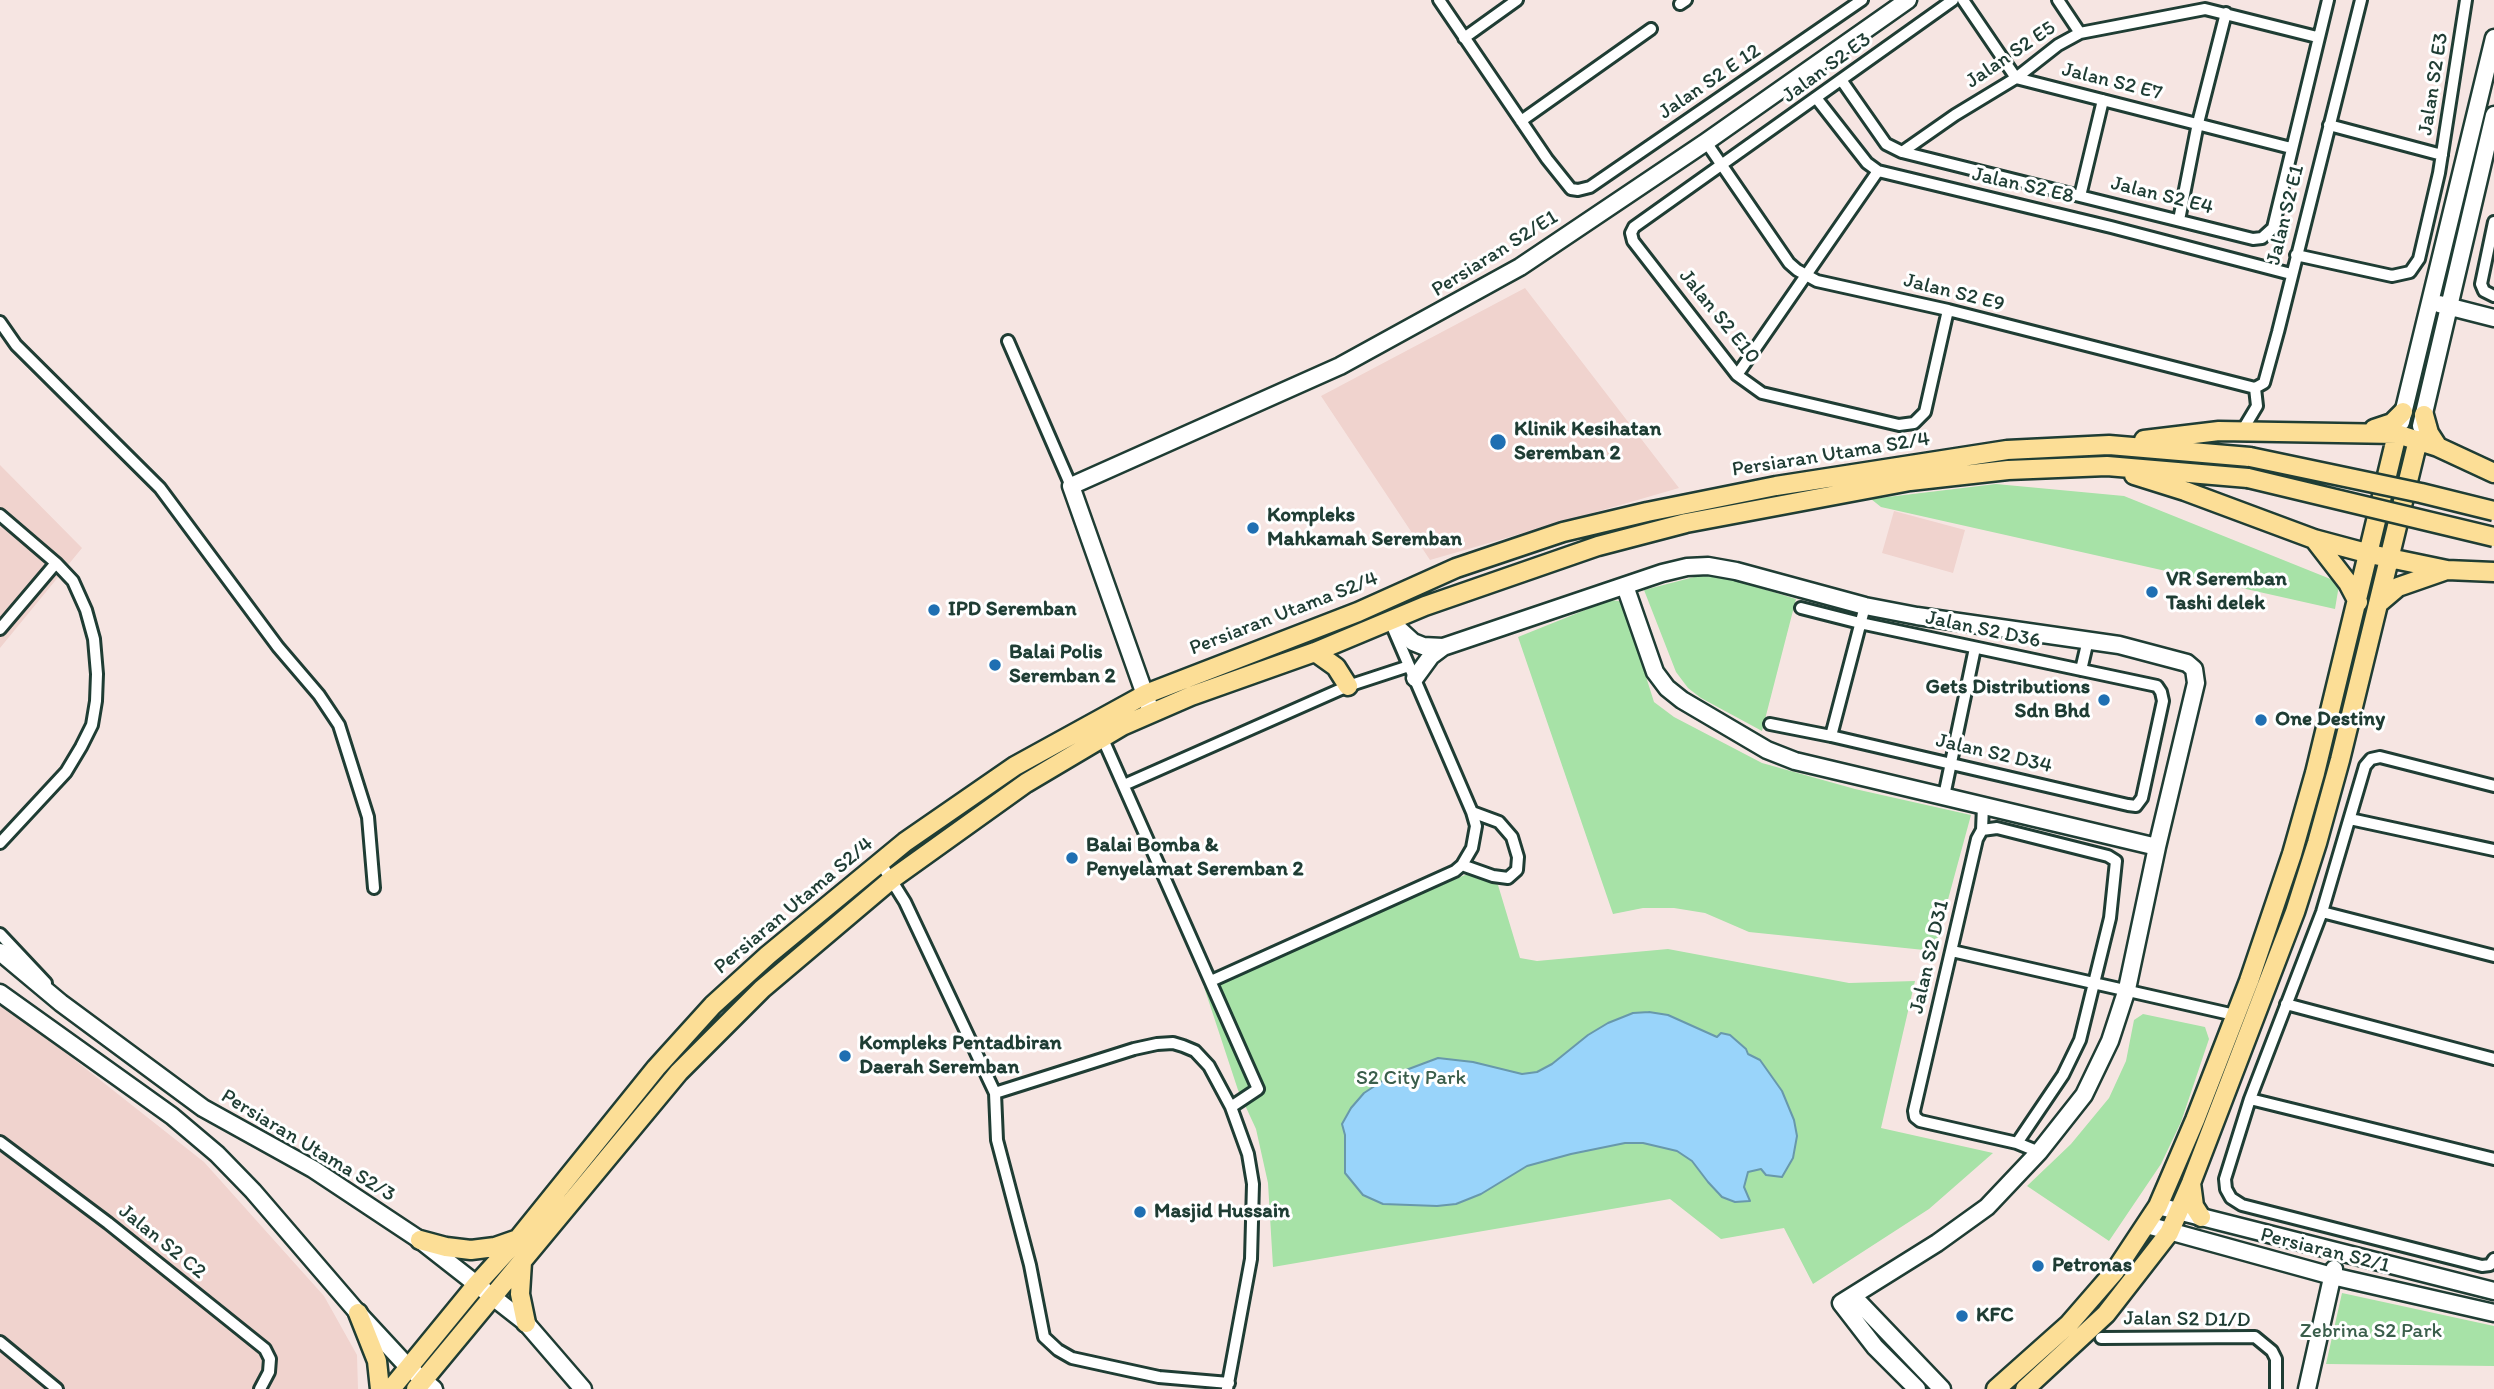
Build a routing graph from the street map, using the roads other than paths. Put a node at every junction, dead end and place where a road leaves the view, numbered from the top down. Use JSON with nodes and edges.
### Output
{"nodes":[{"id":1,"x":1439,"y":0,"type":"edge"},
{"id":2,"x":1517,"y":0,"type":"edge"},
{"id":3,"x":1862,"y":0,"type":"edge"},
{"id":4,"x":1953,"y":0,"type":"edge"},
{"id":5,"x":1963,"y":0,"type":"edge"},
{"id":6,"x":2058,"y":0,"type":"edge"},
{"id":7,"x":2328,"y":0,"type":"edge"},
{"id":8,"x":2361,"y":0,"type":"edge"},
{"id":9,"x":2466,"y":0,"type":"edge"},
{"id":10,"x":1903,"y":2,"type":"edge"},
{"id":11,"x":2205,"y":5,"type":"edge"},
{"id":12,"x":2226,"y":13,"type":"junction"},
{"id":13,"x":1651,"y":29,"type":"dead end"},
{"id":14,"x":2080,"y":33,"type":"junction"},
{"id":15,"x":2317,"y":37,"type":"junction"},
{"id":16,"x":1464,"y":38,"type":"junction"},
{"id":17,"x":2494,"y":38,"type":"edge"},
{"id":18,"x":2016,"y":78,"type":"junction"},
{"id":19,"x":1842,"y":81,"type":"junction"},
{"id":20,"x":1817,"y":99,"type":"junction"},
{"id":21,"x":2103,"y":100,"type":"junction"},
{"id":22,"x":2494,"y":115,"type":"edge"},
{"id":23,"x":1521,"y":121,"type":"junction"},
{"id":24,"x":2198,"y":123,"type":"junction"},
{"id":25,"x":2329,"y":125,"type":"junction"},
{"id":26,"x":1706,"y":142,"type":"junction"},
{"id":27,"x":2291,"y":148,"type":"junction"},
{"id":28,"x":1902,"y":152,"type":"junction"},
{"id":29,"x":2442,"y":155,"type":"junction"},
{"id":30,"x":1722,"y":164,"type":"junction"},
{"id":31,"x":1878,"y":171,"type":"junction"},
{"id":32,"x":2439,"y":173,"type":"junction"},
{"id":33,"x":2460,"y":178,"type":"junction"},
{"id":34,"x":2080,"y":196,"type":"junction"},
{"id":35,"x":2179,"y":220,"type":"junction"},
{"id":36,"x":2494,"y":222,"type":"edge"},
{"id":37,"x":2296,"y":256,"type":"junction"},
{"id":38,"x":2291,"y":274,"type":"junction"},
{"id":39,"x":1807,"y":276,"type":"junction"},
{"id":40,"x":2494,"y":296,"type":"edge"},
{"id":41,"x":2430,"y":302,"type":"junction"},
{"id":42,"x":2449,"y":307,"type":"junction"},
{"id":43,"x":1948,"y":310,"type":"junction"},
{"id":44,"x":2494,"y":318,"type":"edge"},
{"id":45,"x":0,"y":322,"type":"edge"},
{"id":46,"x":1008,"y":341,"type":"dead end"},
{"id":47,"x":1737,"y":375,"type":"junction"},
{"id":48,"x":2255,"y":388,"type":"junction"},
{"id":49,"x":2403,"y":412,"type":"junction"},
{"id":50,"x":2424,"y":415,"type":"junction"},
{"id":51,"x":2242,"y":432,"type":"junction"},
{"id":52,"x":2364,"y":432,"type":"junction"},
{"id":53,"x":2398,"y":434,"type":"junction"},
{"id":54,"x":2418,"y":440,"type":"junction"},
{"id":55,"x":2109,"y":445,"type":"junction"},
{"id":56,"x":2438,"y":447,"type":"junction"},
{"id":57,"x":2107,"y":466,"type":"junction"},
{"id":58,"x":2494,"y":473,"type":"edge"},
{"id":59,"x":1071,"y":486,"type":"junction"},
{"id":60,"x":2494,"y":511,"type":"edge"},
{"id":61,"x":0,"y":515,"type":"edge"},
{"id":62,"x":2494,"y":537,"type":"edge"},
{"id":63,"x":2314,"y":539,"type":"junction"},
{"id":64,"x":2370,"y":554,"type":"junction"},
{"id":65,"x":2389,"y":559,"type":"junction"},
{"id":66,"x":56,"y":563,"type":"junction"},
{"id":67,"x":2447,"y":570,"type":"junction"},
{"id":68,"x":2494,"y":572,"type":"edge"},
{"id":69,"x":1625,"y":586,"type":"junction"},
{"id":70,"x":2358,"y":602,"type":"junction"},
{"id":71,"x":2378,"y":604,"type":"junction"},
{"id":72,"x":1866,"y":606,"type":"junction"},
{"id":73,"x":1801,"y":608,"type":"dead end"},
{"id":74,"x":1358,"y":612,"type":"junction"},
{"id":75,"x":1390,"y":621,"type":"junction"},
{"id":76,"x":1860,"y":623,"type":"junction"},
{"id":77,"x":0,"y":629,"type":"edge"},
{"id":78,"x":2088,"y":640,"type":"junction"},
{"id":79,"x":1443,"y":647,"type":"junction"},
{"id":80,"x":1975,"y":648,"type":"junction"},
{"id":81,"x":1314,"y":652,"type":"junction"},
{"id":82,"x":2081,"y":670,"type":"junction"},
{"id":83,"x":1412,"y":672,"type":"junction"},
{"id":84,"x":1348,"y":686,"type":"junction"},
{"id":85,"x":1146,"y":694,"type":"junction"},
{"id":86,"x":1152,"y":713,"type":"junction"},
{"id":87,"x":1770,"y":724,"type":"dead end"},
{"id":88,"x":1830,"y":736,"type":"junction"},
{"id":89,"x":1102,"y":737,"type":"junction"},
{"id":90,"x":1953,"y":764,"type":"junction"},
{"id":91,"x":1015,"y":766,"type":"junction"},
{"id":92,"x":1026,"y":783,"type":"junction"},
{"id":93,"x":1124,"y":785,"type":"junction"},
{"id":94,"x":2494,"y":786,"type":"edge"},
{"id":95,"x":1944,"y":796,"type":"junction"},
{"id":96,"x":2128,"y":805,"type":"joint"},
{"id":97,"x":1983,"y":806,"type":"junction"},
{"id":98,"x":1472,"y":812,"type":"junction"},
{"id":99,"x":2350,"y":818,"type":"junction"},
{"id":100,"x":1982,"y":830,"type":"junction"},
{"id":101,"x":0,"y":843,"type":"edge"},
{"id":102,"x":2157,"y":847,"type":"junction"},
{"id":103,"x":2494,"y":850,"type":"edge"},
{"id":104,"x":880,"y":862,"type":"junction"},
{"id":105,"x":1462,"y":865,"type":"junction"},
{"id":106,"x":892,"y":879,"type":"junction"},
{"id":107,"x":374,"y":888,"type":"dead end"},
{"id":108,"x":2322,"y":912,"type":"junction"},
{"id":109,"x":0,"y":934,"type":"edge"},
{"id":110,"x":1952,"y":951,"type":"junction"},
{"id":111,"x":0,"y":953,"type":"edge"},
{"id":112,"x":2494,"y":956,"type":"edge"},
{"id":113,"x":1210,"y":981,"type":"junction"},
{"id":114,"x":2094,"y":984,"type":"junction"},
{"id":115,"x":2127,"y":989,"type":"junction"},
{"id":116,"x":4,"y":998,"type":"edge"},
{"id":117,"x":61,"y":1003,"type":"junction"},
{"id":118,"x":2286,"y":1004,"type":"junction"},
{"id":119,"x":2244,"y":1017,"type":"junction"},
{"id":120,"x":2494,"y":1059,"type":"edge"},
{"id":121,"x":995,"y":1093,"type":"junction"},
{"id":122,"x":2250,"y":1099,"type":"junction"},
{"id":123,"x":1231,"y":1107,"type":"junction"},
{"id":124,"x":0,"y":1142,"type":"edge"},
{"id":125,"x":2017,"y":1143,"type":"junction"},
{"id":126,"x":2039,"y":1152,"type":"junction"},
{"id":127,"x":2494,"y":1158,"type":"edge"},
{"id":128,"x":2192,"y":1183,"type":"junction"},
{"id":129,"x":2158,"y":1206,"type":"junction"},
{"id":130,"x":2179,"y":1212,"type":"junction"},
{"id":131,"x":2201,"y":1217,"type":"junction"},
{"id":132,"x":2147,"y":1225,"type":"junction"},
{"id":133,"x":2169,"y":1233,"type":"junction"},
{"id":134,"x":518,"y":1238,"type":"junction"},
{"id":135,"x":420,"y":1240,"type":"junction"},
{"id":136,"x":2338,"y":1252,"type":"junction"},
{"id":137,"x":2494,"y":1259,"type":"edge"},
{"id":138,"x":522,"y":1262,"type":"junction"},
{"id":139,"x":2332,"y":1276,"type":"junction"},
{"id":140,"x":477,"y":1284,"type":"junction"},
{"id":141,"x":2494,"y":1291,"type":"edge"},
{"id":142,"x":493,"y":1296,"type":"junction"},
{"id":143,"x":1847,"y":1299,"type":"junction"},
{"id":144,"x":358,"y":1313,"type":"junction"},
{"id":145,"x":2494,"y":1313,"type":"edge"},
{"id":146,"x":526,"y":1323,"type":"junction"},
{"id":147,"x":2101,"y":1338,"type":"dead end"},
{"id":148,"x":0,"y":1342,"type":"edge"},
{"id":149,"x":408,"y":1367,"type":"junction"},
{"id":150,"x":424,"y":1386,"type":"edge"},
{"id":151,"x":1228,"y":1386,"type":"edge"},
{"id":152,"x":57,"y":1389,"type":"edge"},
{"id":153,"x":260,"y":1389,"type":"edge"},
{"id":154,"x":380,"y":1389,"type":"edge"},
{"id":155,"x":391,"y":1389,"type":"edge"},
{"id":156,"x":583,"y":1389,"type":"edge"},
{"id":157,"x":1917,"y":1389,"type":"edge"},
{"id":158,"x":1942,"y":1389,"type":"edge"},
{"id":159,"x":1996,"y":1389,"type":"edge"},
{"id":160,"x":2025,"y":1389,"type":"edge"},
{"id":161,"x":2276,"y":1389,"type":"edge"},
{"id":162,"x":2307,"y":1389,"type":"edge"}],
"edges":[{"from":1,"to":16,"type":"street"},
{"from":2,"to":16,"type":"street"},
{"from":3,"to":23,"type":"street","name":"Jalan S2 E 12"},
{"from":4,"to":19,"type":"street","name":"Jalan S2 E3"},
{"from":5,"to":18,"type":"street"},
{"from":6,"to":14,"type":"street"},
{"from":7,"to":15,"type":"street","name":"Jalan S2 E4"},
{"from":8,"to":25,"type":"street","name":"Jalan S2 E1"},
{"from":9,"to":29,"type":"street","name":"Jalan S2 E3"},
{"from":10,"to":26,"type":"street","name":"Persiaran S2/E1"},
{"from":11,"to":12,"type":"street","name":"Jalan S2 E5"},
{"from":11,"to":14,"type":"street","name":"Jalan S2 E5"},
{"from":12,"to":15,"type":"street","name":"Jalan S2 E5"},
{"from":12,"to":24,"type":"street"},
{"from":13,"to":23,"type":"street"},
{"from":14,"to":18,"type":"street","name":"Jalan S2 E5"},
{"from":15,"to":27,"type":"street","name":"Jalan S2 E4"},
{"from":16,"to":23,"type":"street"},
{"from":17,"to":33,"type":"street"},
{"from":18,"to":21,"type":"street","name":"Jalan S2 E7"},
{"from":18,"to":28,"type":"street","name":"Jalan S2 E5"},
{"from":19,"to":20,"type":"street","name":"Jalan S2 E3"},
{"from":19,"to":28,"type":"street","name":"Jalan S2 E4"},
{"from":20,"to":30,"type":"street","name":"Jalan S2 E3"},
{"from":20,"to":31,"type":"street"},
{"from":21,"to":24,"type":"street","name":"Jalan S2 E7"},
{"from":21,"to":34,"type":"street"},
{"from":22,"to":42,"type":"street"},
{"from":24,"to":27,"type":"street","name":"Jalan S2 E7"},
{"from":24,"to":35,"type":"street"},
{"from":25,"to":29,"type":"street"},
{"from":25,"to":37,"type":"street","name":"Jalan S2 E1"},
{"from":26,"to":30,"type":"street","name":"Jalan S2 E9"},
{"from":26,"to":59,"type":"street","name":"Persiaran S2/E1"},
{"from":27,"to":35,"type":"street","name":"Jalan S2 E4"},
{"from":28,"to":34,"type":"street","name":"Jalan S2 E4"},
{"from":29,"to":32,"type":"street","name":"Jalan S2 E3"},
{"from":30,"to":39,"type":"street","name":"Jalan S2 E9"},
{"from":30,"to":47,"type":"street","name":"Jalan S2 E10"},
{"from":31,"to":38,"type":"street","name":"Jalan S2 E8"},
{"from":31,"to":39,"type":"street"},
{"from":32,"to":33,"type":"street"},
{"from":32,"to":37,"type":"street","name":"Jalan S2 E3"},
{"from":33,"to":41,"type":"street"},
{"from":34,"to":35,"type":"street","name":"Jalan S2 E4"},
{"from":36,"to":40,"type":"street"},
{"from":37,"to":38,"type":"street","name":"Jalan S2 E1"},
{"from":38,"to":48,"type":"street","name":"Jalan S2 E1"},
{"from":39,"to":43,"type":"street","name":"Jalan S2 E9"},
{"from":39,"to":47,"type":"street"},
{"from":41,"to":42,"type":"street"},
{"from":41,"to":49,"type":"street"},
{"from":42,"to":44,"type":"street"},
{"from":42,"to":50,"type":"street"},
{"from":43,"to":47,"type":"street","name":"Jalan S2 E10"},
{"from":43,"to":48,"type":"street","name":"Jalan S2 E9"},
{"from":45,"to":107,"type":"street"},
{"from":46,"to":59,"type":"street"},
{"from":48,"to":51,"type":"street","name":"Jalan S2 E1"},
{"from":49,"to":52,"type":"main road"},
{"from":49,"to":53,"type":"street"},
{"from":50,"to":54,"type":"street"},
{"from":50,"to":56,"type":"main road"},
{"from":51,"to":52,"type":"main road"},
{"from":51,"to":55,"type":"main road"},
{"from":52,"to":53,"type":"main road"},
{"from":53,"to":54,"type":"main road"},
{"from":53,"to":64,"type":"main road"},
{"from":54,"to":56,"type":"main road"},
{"from":54,"to":65,"type":"main road"},
{"from":55,"to":60,"type":"main road","name":"Persiaran Utama S2/4","bridge":true},
{"from":55,"to":74,"type":"main road","name":"Persiaran Utama S2/4"},
{"from":56,"to":58,"type":"main road"},
{"from":57,"to":62,"type":"main road","name":"Persiaran Utama S2/4","bridge":true},
{"from":57,"to":63,"type":"main road"},
{"from":57,"to":75,"type":"main road","name":"Persiaran Utama S2/4"},
{"from":59,"to":85,"type":"street"},
{"from":61,"to":66,"type":"street"},
{"from":63,"to":64,"type":"main road"},
{"from":63,"to":70,"type":"main road"},
{"from":64,"to":65,"type":"main road"},
{"from":64,"to":70,"type":"main road"},
{"from":65,"to":67,"type":"main road"},
{"from":65,"to":71,"type":"main road"},
{"from":66,"to":77,"type":"street"},
{"from":66,"to":101,"type":"street"},
{"from":67,"to":68,"type":"main road"},
{"from":67,"to":71,"type":"main road"},
{"from":69,"to":72,"type":"street"},
{"from":69,"to":79,"type":"street"},
{"from":69,"to":95,"type":"street"},
{"from":70,"to":119,"type":"main road"},
{"from":71,"to":119,"type":"main road"},
{"from":72,"to":76,"type":"street"},
{"from":72,"to":78,"type":"street"},
{"from":73,"to":76,"type":"street","name":"Jalan S2 D36"},
{"from":74,"to":75,"type":"main road"},
{"from":74,"to":85,"type":"main road","name":"Persiaran Utama S2/4"},
{"from":75,"to":79,"type":"street"},
{"from":75,"to":81,"type":"main road","name":"Persiaran Utama S2/4"},
{"from":75,"to":83,"type":"street"},
{"from":76,"to":80,"type":"street","name":"Jalan S2 D36"},
{"from":76,"to":88,"type":"street"},
{"from":78,"to":82,"type":"street"},
{"from":78,"to":102,"type":"street"},
{"from":79,"to":83,"type":"street"},
{"from":80,"to":82,"type":"street","name":"Jalan S2 D36"},
{"from":80,"to":90,"type":"street"},
{"from":81,"to":84,"type":"main road"},
{"from":81,"to":86,"type":"main road","name":"Persiaran Utama S2/4"},
{"from":82,"to":96,"type":"street","name":"Jalan S2 D36"},
{"from":83,"to":84,"type":"street"},
{"from":83,"to":98,"type":"street"},
{"from":84,"to":93,"type":"street"},
{"from":85,"to":86,"type":"street"},
{"from":85,"to":91,"type":"main road","name":"Persiaran Utama S2/4"},
{"from":86,"to":89,"type":"main road","name":"Persiaran Utama S2/4"},
{"from":87,"to":88,"type":"street","name":"Jalan S2 D34"},
{"from":88,"to":90,"type":"street","name":"Jalan S2 D34"},
{"from":89,"to":92,"type":"main road","name":"Persiaran Utama S2/4"},
{"from":89,"to":93,"type":"street"},
{"from":90,"to":95,"type":"street"},
{"from":90,"to":96,"type":"street","name":"Jalan S2 D34"},
{"from":91,"to":92,"type":"main road"},
{"from":91,"to":104,"type":"main road","name":"Persiaran Utama S2/4"},
{"from":92,"to":106,"type":"main road","name":"Persiaran Utama S2/4"},
{"from":93,"to":113,"type":"street"},
{"from":94,"to":99,"type":"street"},
{"from":95,"to":97,"type":"street"},
{"from":97,"to":100,"type":"street","name":"Jalan S2 D31"},
{"from":97,"to":102,"type":"street"},
{"from":98,"to":105,"type":"street"},
{"from":98,"to":105,"type":"street"},
{"from":99,"to":103,"type":"street"},
{"from":99,"to":108,"type":"street"},
{"from":100,"to":110,"type":"street","name":"Jalan S2 D31"},
{"from":100,"to":114,"type":"street"},
{"from":102,"to":115,"type":"street"},
{"from":104,"to":106,"type":"street"},
{"from":104,"to":134,"type":"main road","name":"Persiaran Utama S2/4"},
{"from":105,"to":113,"type":"street"},
{"from":106,"to":121,"type":"street"},
{"from":106,"to":138,"type":"main road","name":"Persiaran Utama S2/4"},
{"from":108,"to":112,"type":"street"},
{"from":108,"to":118,"type":"street"},
{"from":109,"to":117,"type":"street"},
{"from":110,"to":114,"type":"street"},
{"from":110,"to":125,"type":"street","name":"Jalan S2 D31"},
{"from":111,"to":117,"type":"street","name":"Persiaran Utama S2/3"},
{"from":113,"to":123,"type":"street"},
{"from":114,"to":115,"type":"street"},
{"from":114,"to":125,"type":"street"},
{"from":115,"to":119,"type":"street"},
{"from":115,"to":126,"type":"street"},
{"from":116,"to":144,"type":"street"},
{"from":117,"to":135,"type":"street","name":"Persiaran Utama S2/3"},
{"from":118,"to":120,"type":"street"},
{"from":118,"to":122,"type":"street"},
{"from":119,"to":128,"type":"main road"},
{"from":119,"to":129,"type":"main road"},
{"from":121,"to":123,"type":"street"},
{"from":121,"to":151,"type":"street"},
{"from":122,"to":127,"type":"street"},
{"from":122,"to":137,"type":"street"},
{"from":123,"to":151,"type":"street"},
{"from":124,"to":153,"type":"street","name":"Jalan S2 C2"},
{"from":125,"to":126,"type":"street"},
{"from":126,"to":143,"type":"street"},
{"from":128,"to":130,"type":"main road"},
{"from":128,"to":131,"type":"main road"},
{"from":129,"to":130,"type":"street","name":"Persiaran S2/1"},
{"from":129,"to":132,"type":"main road"},
{"from":130,"to":131,"type":"street","name":"Persiaran S2/1"},
{"from":130,"to":133,"type":"main road"},
{"from":131,"to":136,"type":"street","name":"Persiaran S2/1"},
{"from":132,"to":133,"type":"street","name":"Persiaran S2/1"},
{"from":132,"to":159,"type":"main road"},
{"from":133,"to":139,"type":"street","name":"Persiaran S2/1"},
{"from":133,"to":160,"type":"main road"},
{"from":134,"to":135,"type":"main road"},
{"from":134,"to":140,"type":"main road","name":"Persiaran Utama S2/4"},
{"from":135,"to":140,"type":"street","name":"Persiaran Utama S2/3"},
{"from":136,"to":139,"type":"street"},
{"from":136,"to":141,"type":"street","name":"Persiaran S2/1"},
{"from":138,"to":142,"type":"main road","name":"Persiaran Utama S2/4"},
{"from":138,"to":146,"type":"main road"},
{"from":139,"to":145,"type":"street","name":"Persiaran S2/1"},
{"from":139,"to":162,"type":"street"},
{"from":140,"to":142,"type":"street","name":"Persiaran Utama S2/3"},
{"from":140,"to":149,"type":"main road","name":"Persiaran Utama S2/4"},
{"from":142,"to":146,"type":"street","name":"Persiaran Utama S2/3"},
{"from":142,"to":150,"type":"main road","name":"Persiaran Utama S2/4"},
{"from":143,"to":157,"type":"street"},
{"from":143,"to":158,"type":"street"},
{"from":144,"to":149,"type":"street"},
{"from":144,"to":154,"type":"main road"},
{"from":146,"to":156,"type":"street","name":"Persiaran Utama S2/3"},
{"from":147,"to":161,"type":"street","name":"Jalan S2 D1/D"},
{"from":148,"to":152,"type":"street"},
{"from":149,"to":150,"type":"street"},
{"from":149,"to":155,"type":"main road","name":"Persiaran Utama S2/4"}]}
